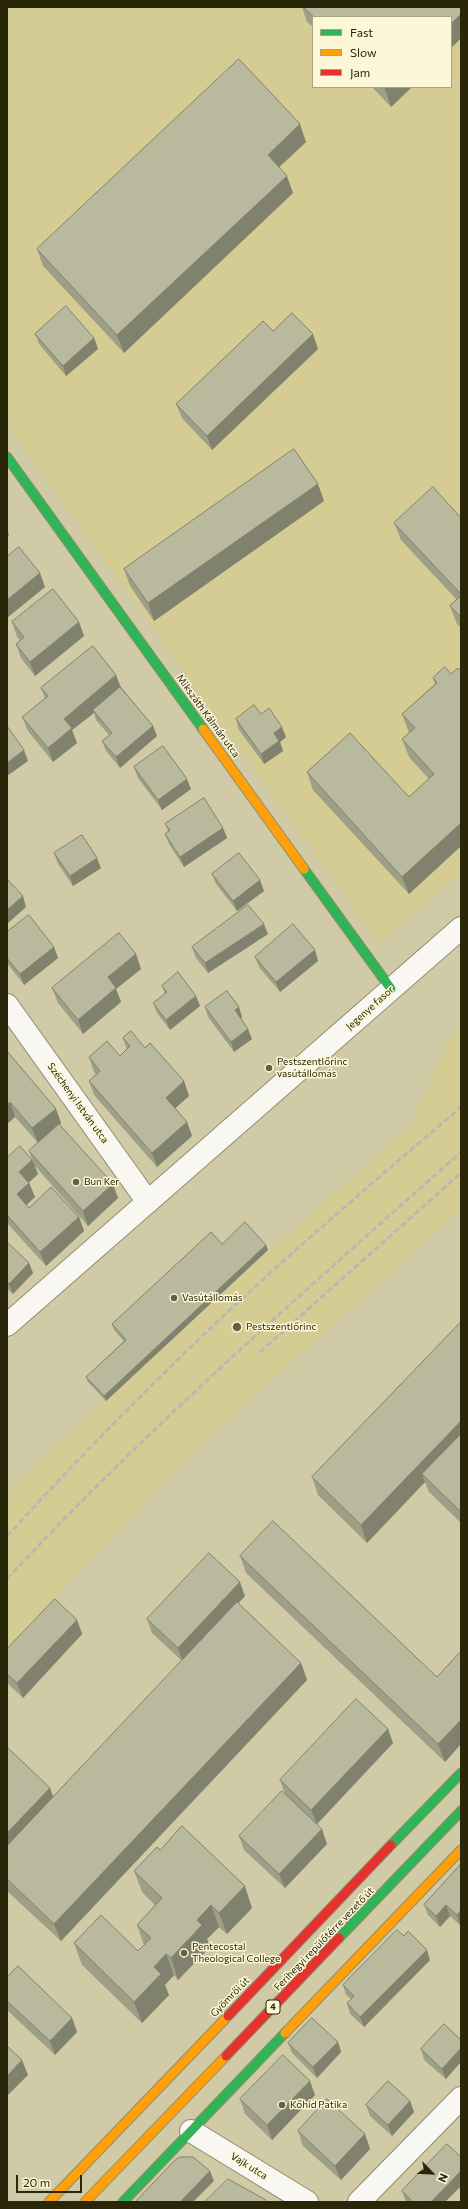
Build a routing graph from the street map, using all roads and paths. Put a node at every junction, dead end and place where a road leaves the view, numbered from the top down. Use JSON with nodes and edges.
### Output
{"nodes":[{"id":1,"x":7,"y":457,"type":"edge"},
{"id":2,"x":461,"y":928,"type":"edge"},
{"id":3,"x":391,"y":989,"type":"junction"},
{"id":4,"x":7,"y":1005,"type":"edge"},
{"id":5,"x":148,"y":1202,"type":"junction"},
{"id":6,"x":7,"y":1325,"type":"edge"},
{"id":7,"x":461,"y":1773,"type":"edge"},
{"id":8,"x":461,"y":1811,"type":"edge"},
{"id":9,"x":461,"y":1850,"type":"edge"},
{"id":10,"x":461,"y":2098,"type":"edge"},
{"id":11,"x":191,"y":2130,"type":"junction"},
{"id":12,"x":49,"y":2202,"type":"edge"},
{"id":13,"x":86,"y":2202,"type":"edge"},
{"id":14,"x":122,"y":2202,"type":"edge"},
{"id":15,"x":307,"y":2202,"type":"edge"},
{"id":16,"x":359,"y":2202,"type":"edge"}],
"edges":[{"from":1,"to":3,"type":"street","name":"Mikszáth Kálmán utca"},
{"from":2,"to":3,"type":"street","name":"Jegenye fasor"},
{"from":3,"to":5,"type":"street","name":"Jegenye fasor"},
{"from":4,"to":5,"type":"street","name":"Széchenyi István utca"},
{"from":5,"to":6,"type":"street","name":"Jegenye fasor"},
{"from":7,"to":12,"type":"street","name":"Gyömrői út"},
{"from":8,"to":13,"type":"street","name":"Ferihegyi repülőtérre vezető út","number":"4"},
{"from":9,"to":11,"type":"street"},
{"from":10,"to":16,"type":"street"},
{"from":11,"to":14,"type":"street"},
{"from":11,"to":15,"type":"street","name":"Vajk utca"}]}
